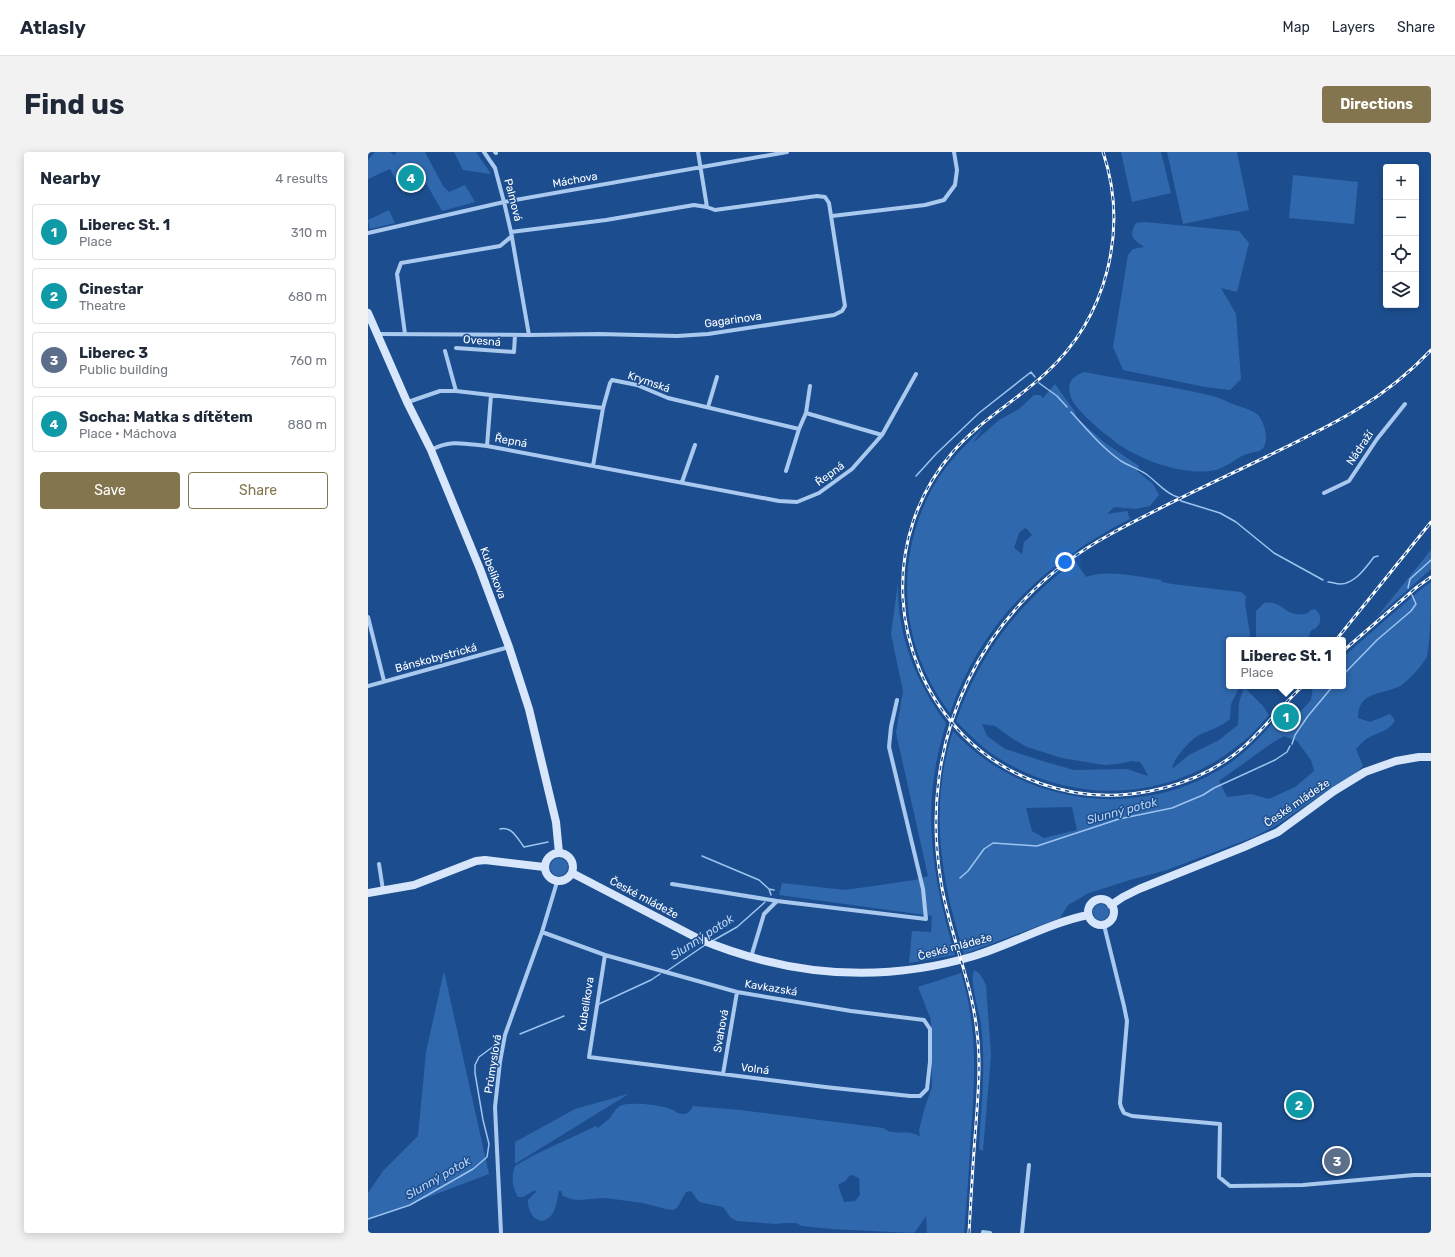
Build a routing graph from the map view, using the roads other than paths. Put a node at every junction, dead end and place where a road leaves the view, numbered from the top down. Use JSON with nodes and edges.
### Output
{"nodes":[{"id":1,"x":484,"y":152,"type":"edge"},
{"id":2,"x":698,"y":152,"type":"edge"},
{"id":3,"x":756,"y":152,"type":"edge"},
{"id":4,"x":787,"y":152,"type":"edge"},
{"id":5,"x":954,"y":152,"type":"edge"},
{"id":6,"x":757,"y":157,"type":"junction"},
{"id":7,"x":701,"y":166,"type":"junction"},
{"id":8,"x":504,"y":202,"type":"junction"},
{"id":9,"x":707,"y":207,"type":"junction"},
{"id":10,"x":832,"y":216,"type":"junction"},
{"id":11,"x":368,"y":233,"type":"edge"},
{"id":12,"x":512,"y":234,"type":"junction"},
{"id":13,"x":368,"y":312,"type":"edge"},
{"id":14,"x":378,"y":334,"type":"junction"},
{"id":15,"x":405,"y":334,"type":"junction"},
{"id":16,"x":515,"y":335,"type":"junction"},
{"id":17,"x":529,"y":335,"type":"junction"},
{"id":18,"x":456,"y":348,"type":"dead end"},
{"id":19,"x":445,"y":351,"type":"dead end"},
{"id":20,"x":916,"y":374,"type":"dead end"},
{"id":21,"x":717,"y":376,"type":"dead end"},
{"id":22,"x":810,"y":386,"type":"dead end"},
{"id":23,"x":456,"y":392,"type":"junction"},
{"id":24,"x":491,"y":395,"type":"junction"},
{"id":25,"x":407,"y":402,"type":"junction"},
{"id":26,"x":1405,"y":404,"type":"dead end"},
{"id":27,"x":708,"y":407,"type":"junction"},
{"id":28,"x":603,"y":408,"type":"junction"},
{"id":29,"x":806,"y":413,"type":"junction"},
{"id":30,"x":799,"y":429,"type":"junction"},
{"id":31,"x":882,"y":435,"type":"junction"},
{"id":32,"x":695,"y":445,"type":"dead end"},
{"id":33,"x":487,"y":446,"type":"junction"},
{"id":34,"x":431,"y":450,"type":"junction"},
{"id":35,"x":593,"y":466,"type":"junction"},
{"id":36,"x":786,"y":471,"type":"dead end"},
{"id":37,"x":682,"y":482,"type":"junction"},
{"id":38,"x":1324,"y":493,"type":"dead end"},
{"id":39,"x":368,"y":617,"type":"edge"},
{"id":40,"x":509,"y":647,"type":"junction"},
{"id":41,"x":384,"y":681,"type":"junction"},
{"id":42,"x":368,"y":686,"type":"edge"},
{"id":43,"x":897,"y":700,"type":"dead end"},
{"id":44,"x":1431,"y":757,"type":"edge"},
{"id":45,"x":559,"y":853,"type":"junction"},
{"id":46,"x":379,"y":864,"type":"dead end"},
{"id":47,"x":544,"y":867,"type":"junction"},
{"id":48,"x":572,"y":873,"type":"junction"},
{"id":49,"x":558,"y":882,"type":"junction"},
{"id":50,"x":672,"y":884,"type":"dead end"},
{"id":51,"x":383,"y":890,"type":"junction"},
{"id":52,"x":368,"y":893,"type":"edge"},
{"id":53,"x":777,"y":901,"type":"junction"},
{"id":54,"x":1111,"y":905,"type":"junction"},
{"id":55,"x":1088,"y":915,"type":"junction"},
{"id":56,"x":1104,"y":925,"type":"junction"},
{"id":57,"x":542,"y":932,"type":"junction"},
{"id":58,"x":605,"y":955,"type":"junction"},
{"id":59,"x":751,"y":957,"type":"junction"},
{"id":60,"x":736,"y":992,"type":"junction"},
{"id":61,"x":589,"y":1056,"type":"joint"},
{"id":62,"x":723,"y":1074,"type":"junction"},
{"id":63,"x":920,"y":1096,"type":"joint"},
{"id":64,"x":1028,"y":1165,"type":"dead end"},
{"id":65,"x":1431,"y":1175,"type":"edge"},
{"id":66,"x":983,"y":1232,"type":"dead end"},
{"id":67,"x":501,"y":1233,"type":"edge"},
{"id":68,"x":990,"y":1233,"type":"edge"},
{"id":69,"x":1022,"y":1233,"type":"edge"}],
"edges":[{"from":1,"to":8,"type":"street","name":"Palmová"},
{"from":2,"to":7,"type":"street"},
{"from":3,"to":6,"type":"street"},
{"from":4,"to":6,"type":"street","name":"Máchova"},
{"from":5,"to":10,"type":"street"},
{"from":6,"to":7,"type":"street","name":"Máchova"},
{"from":7,"to":8,"type":"street","name":"Máchova"},
{"from":7,"to":9,"type":"street"},
{"from":8,"to":11,"type":"street","name":"Máchova"},
{"from":8,"to":12,"type":"street","name":"Palmová"},
{"from":9,"to":10,"type":"street","name":"Gagarinova"},
{"from":9,"to":12,"type":"street","name":"Gagarinova"},
{"from":10,"to":17,"type":"street","name":"Gagarinova"},
{"from":12,"to":15,"type":"street","name":"Gagarinova"},
{"from":12,"to":17,"type":"street"},
{"from":13,"to":14,"type":"street","name":"Kubelíkova"},
{"from":14,"to":15,"type":"street","name":"Gagarinova"},
{"from":14,"to":25,"type":"street","name":"Kubelíkova"},
{"from":15,"to":16,"type":"street","name":"Gagarinova"},
{"from":16,"to":17,"type":"street","name":"Gagarinova"},
{"from":16,"to":18,"type":"street","name":"Ovesná"},
{"from":19,"to":23,"type":"street"},
{"from":20,"to":31,"type":"street","name":"Řepná"},
{"from":21,"to":27,"type":"street"},
{"from":22,"to":29,"type":"street"},
{"from":23,"to":24,"type":"street"},
{"from":23,"to":25,"type":"street"},
{"from":24,"to":28,"type":"street"},
{"from":24,"to":33,"type":"street"},
{"from":25,"to":34,"type":"street","name":"Kubelíkova"},
{"from":26,"to":38,"type":"street","name":"Nádraží"},
{"from":27,"to":28,"type":"street","name":"Krymská"},
{"from":27,"to":30,"type":"street","name":"Krymská"},
{"from":28,"to":35,"type":"street","name":"Krymská"},
{"from":29,"to":30,"type":"street"},
{"from":29,"to":31,"type":"street"},
{"from":30,"to":36,"type":"street"},
{"from":31,"to":37,"type":"street","name":"Řepná"},
{"from":32,"to":37,"type":"street"},
{"from":33,"to":34,"type":"street","name":"Řepná"},
{"from":33,"to":35,"type":"street","name":"Řepná"},
{"from":34,"to":40,"type":"street","name":"Kubelíkova"},
{"from":35,"to":37,"type":"street","name":"Řepná"},
{"from":39,"to":41,"type":"street"},
{"from":40,"to":41,"type":"street","name":"Bánskobystrická"},
{"from":40,"to":45,"type":"street","name":"Kubelíkova"},
{"from":41,"to":42,"type":"street","name":"Bánskobystrická"},
{"from":43,"to":53,"type":"street"},
{"from":44,"to":54,"type":"street","name":"České mládeže"},
{"from":45,"to":47,"type":"street"},
{"from":45,"to":48,"type":"street"},
{"from":46,"to":51,"type":"street"},
{"from":47,"to":49,"type":"street"},
{"from":47,"to":51,"type":"street"},
{"from":48,"to":49,"type":"street"},
{"from":48,"to":59,"type":"street","name":"České mládeže"},
{"from":49,"to":57,"type":"street","name":"Průmyslová"},
{"from":50,"to":53,"type":"street"},
{"from":51,"to":52,"type":"street"},
{"from":53,"to":59,"type":"street"},
{"from":54,"to":55,"type":"street"},
{"from":54,"to":56,"type":"street"},
{"from":55,"to":56,"type":"street"},
{"from":55,"to":59,"type":"street","name":"České mládeže"},
{"from":56,"to":65,"type":"street"},
{"from":57,"to":58,"type":"street","name":"Kavkazská"},
{"from":57,"to":67,"type":"street","name":"Průmyslová"},
{"from":58,"to":60,"type":"street","name":"Kavkazská"},
{"from":58,"to":61,"type":"street","name":"Kubelíkova"},
{"from":60,"to":62,"type":"street","name":"Svahová"},
{"from":60,"to":63,"type":"street","name":"Kavkazská"},
{"from":61,"to":62,"type":"street","name":"Volná"},
{"from":62,"to":63,"type":"street","name":"Volná"},
{"from":64,"to":69,"type":"street"},
{"from":66,"to":68,"type":"street"}]}
